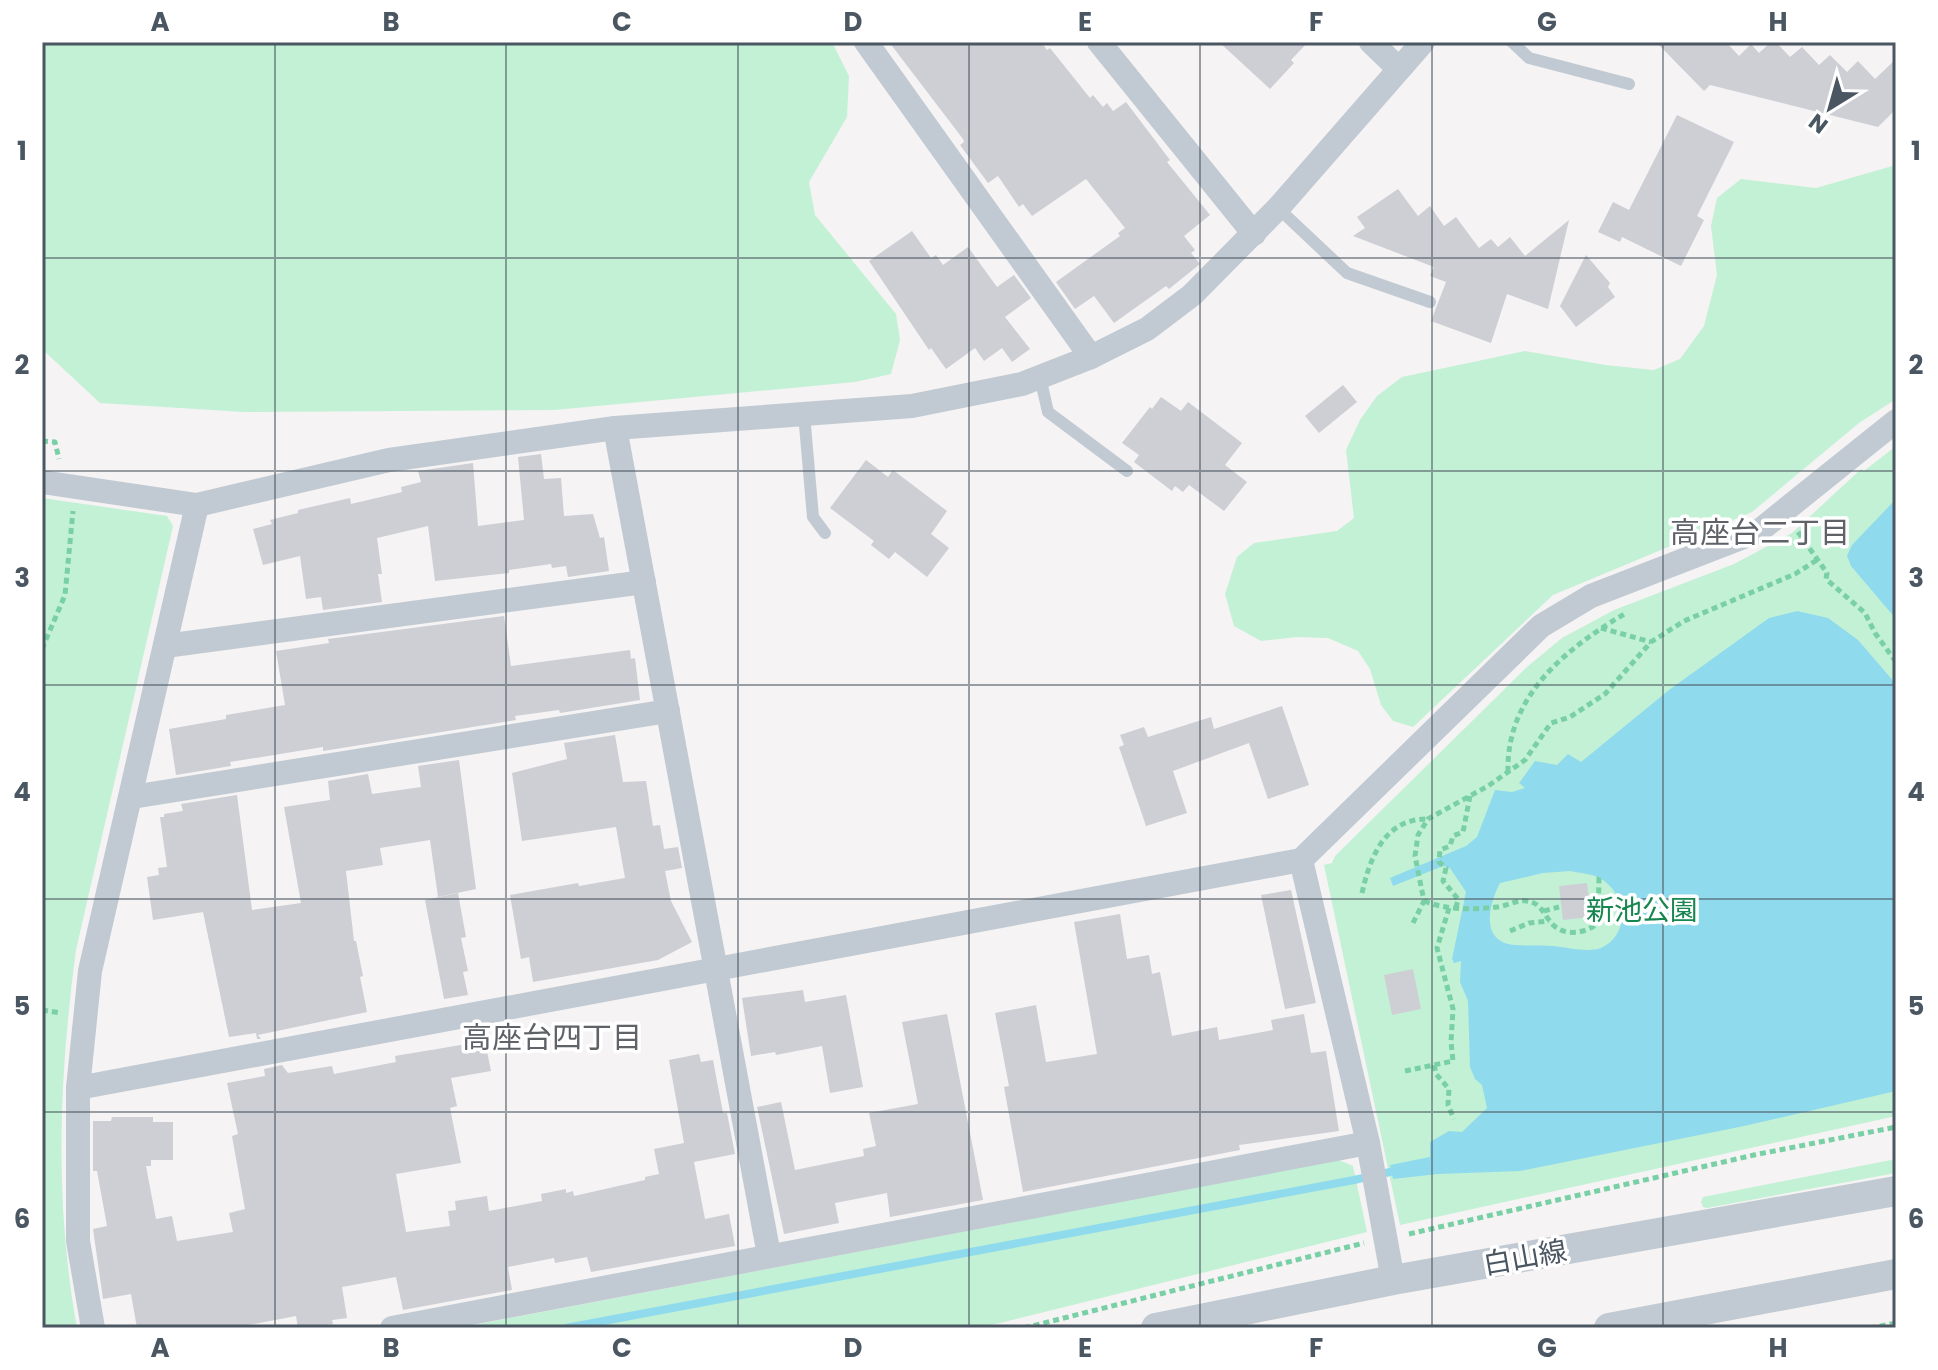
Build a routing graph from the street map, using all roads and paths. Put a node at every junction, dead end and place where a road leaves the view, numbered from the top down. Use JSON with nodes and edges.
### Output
{"nodes":[{"id":1,"x":866,"y":42,"type":"edge"},
{"id":2,"x":1099,"y":42,"type":"edge"},
{"id":3,"x":1371,"y":42,"type":"edge"},
{"id":4,"x":1423,"y":42,"type":"edge"},
{"id":5,"x":1512,"y":42,"type":"edge"},
{"id":6,"x":1399,"y":69,"type":"junction"},
{"id":7,"x":1629,"y":84,"type":"dead end"},
{"id":8,"x":1278,"y":208,"type":"junction"},
{"id":9,"x":1254,"y":234,"type":"junction"},
{"id":10,"x":1430,"y":302,"type":"dead end"},
{"id":11,"x":1091,"y":357,"type":"junction"},
{"id":12,"x":1040,"y":377,"type":"junction"},
{"id":13,"x":804,"y":414,"type":"junction"},
{"id":14,"x":1896,"y":421,"type":"edge"},
{"id":15,"x":615,"y":428,"type":"junction"},
{"id":16,"x":42,"y":441,"type":"edge"},
{"id":17,"x":1127,"y":471,"type":"dead end"},
{"id":18,"x":52,"y":475,"type":"edge"},
{"id":19,"x":69,"y":497,"type":"dead end"},
{"id":20,"x":197,"y":505,"type":"junction"},
{"id":21,"x":1793,"y":525,"type":"dead end"},
{"id":22,"x":825,"y":533,"type":"dead end"},
{"id":23,"x":1817,"y":560,"type":"junction"},
{"id":24,"x":644,"y":582,"type":"junction"},
{"id":25,"x":1635,"y":608,"type":"dead end"},
{"id":26,"x":1601,"y":628,"type":"junction"},
{"id":27,"x":1651,"y":642,"type":"junction"},
{"id":28,"x":165,"y":646,"type":"junction"},
{"id":29,"x":42,"y":649,"type":"edge"},
{"id":30,"x":1896,"y":662,"type":"edge"},
{"id":31,"x":668,"y":711,"type":"junction"},
{"id":32,"x":1508,"y":773,"type":"junction"},
{"id":33,"x":1471,"y":796,"type":"junction"},
{"id":34,"x":132,"y":797,"type":"junction"},
{"id":35,"x":1428,"y":819,"type":"junction"},
{"id":36,"x":1301,"y":860,"type":"junction"},
{"id":37,"x":1600,"y":877,"type":"dead end"},
{"id":38,"x":1362,"y":893,"type":"dead end"},
{"id":39,"x":1424,"y":901,"type":"junction"},
{"id":40,"x":1559,"y":907,"type":"dead end"},
{"id":41,"x":1453,"y":908,"type":"junction"},
{"id":42,"x":1544,"y":911,"type":"junction"},
{"id":43,"x":1549,"y":921,"type":"junction"},
{"id":44,"x":1413,"y":923,"type":"dead end"},
{"id":45,"x":1510,"y":931,"type":"dead end"},
{"id":46,"x":716,"y":970,"type":"junction"},
{"id":47,"x":1434,"y":1065,"type":"junction"},
{"id":48,"x":1405,"y":1071,"type":"dead end"},
{"id":49,"x":78,"y":1088,"type":"junction"},
{"id":50,"x":1454,"y":1119,"type":"dead end"},
{"id":51,"x":1896,"y":1127,"type":"edge"},
{"id":52,"x":1368,"y":1143,"type":"junction"},
{"id":53,"x":1896,"y":1191,"type":"edge"},
{"id":54,"x":1386,"y":1239,"type":"junction"},
{"id":55,"x":769,"y":1255,"type":"junction"},
{"id":56,"x":1896,"y":1274,"type":"edge"},
{"id":57,"x":1393,"y":1280,"type":"junction"},
{"id":58,"x":1896,"y":1323,"type":"edge"},
{"id":59,"x":93,"y":1328,"type":"edge"},
{"id":60,"x":392,"y":1328,"type":"edge"},
{"id":61,"x":1024,"y":1328,"type":"edge"},
{"id":62,"x":1156,"y":1328,"type":"edge"},
{"id":63,"x":1609,"y":1328,"type":"edge"},
{"id":64,"x":1870,"y":1328,"type":"edge"}],
"edges":[{"from":1,"to":11,"type":"street"},
{"from":2,"to":9,"type":"street"},
{"from":3,"to":6,"type":"street"},
{"from":4,"to":6,"type":"street"},
{"from":5,"to":7,"type":"lane"},
{"from":6,"to":8,"type":"street"},
{"from":8,"to":9,"type":"street"},
{"from":8,"to":10,"type":"lane"},
{"from":9,"to":11,"type":"street"},
{"from":11,"to":12,"type":"street"},
{"from":12,"to":13,"type":"street"},
{"from":12,"to":17,"type":"lane"},
{"from":13,"to":15,"type":"street"},
{"from":13,"to":22,"type":"lane"},
{"from":14,"to":36,"type":"street"},
{"from":15,"to":20,"type":"street"},
{"from":15,"to":24,"type":"street"},
{"from":16,"to":18,"type":"path"},
{"from":18,"to":20,"type":"street"},
{"from":19,"to":29,"type":"path"},
{"from":20,"to":28,"type":"street"},
{"from":21,"to":23,"type":"path"},
{"from":23,"to":27,"type":"path"},
{"from":23,"to":30,"type":"path"},
{"from":24,"to":28,"type":"street"},
{"from":24,"to":31,"type":"street"},
{"from":25,"to":26,"type":"path"},
{"from":26,"to":27,"type":"path"},
{"from":26,"to":32,"type":"path"},
{"from":27,"to":32,"type":"path"},
{"from":28,"to":34,"type":"street"},
{"from":31,"to":34,"type":"street"},
{"from":31,"to":46,"type":"street"},
{"from":32,"to":33,"type":"path"},
{"from":33,"to":35,"type":"path"},
{"from":33,"to":41,"type":"path"},
{"from":34,"to":49,"type":"street"},
{"from":35,"to":38,"type":"path"},
{"from":35,"to":39,"type":"path"},
{"from":36,"to":46,"type":"street"},
{"from":36,"to":52,"type":"street"},
{"from":37,"to":43,"type":"path"},
{"from":39,"to":41,"type":"path"},
{"from":39,"to":44,"type":"path"},
{"from":40,"to":42,"type":"path"},
{"from":41,"to":42,"type":"path"},
{"from":41,"to":47,"type":"path"},
{"from":42,"to":43,"type":"path"},
{"from":43,"to":45,"type":"path"},
{"from":46,"to":49,"type":"street"},
{"from":46,"to":55,"type":"street"},
{"from":47,"to":48,"type":"path"},
{"from":47,"to":50,"type":"path"},
{"from":49,"to":59,"type":"street"},
{"from":51,"to":54,"type":"path"},
{"from":52,"to":54,"type":"street"},
{"from":52,"to":55,"type":"street"},
{"from":53,"to":57,"type":"street","name":"白山線"},
{"from":54,"to":57,"type":"street"},
{"from":54,"to":61,"type":"path"},
{"from":55,"to":60,"type":"street"},
{"from":56,"to":63,"type":"street"},
{"from":57,"to":62,"type":"street","name":"白山線"},
{"from":58,"to":64,"type":"path"}]}
